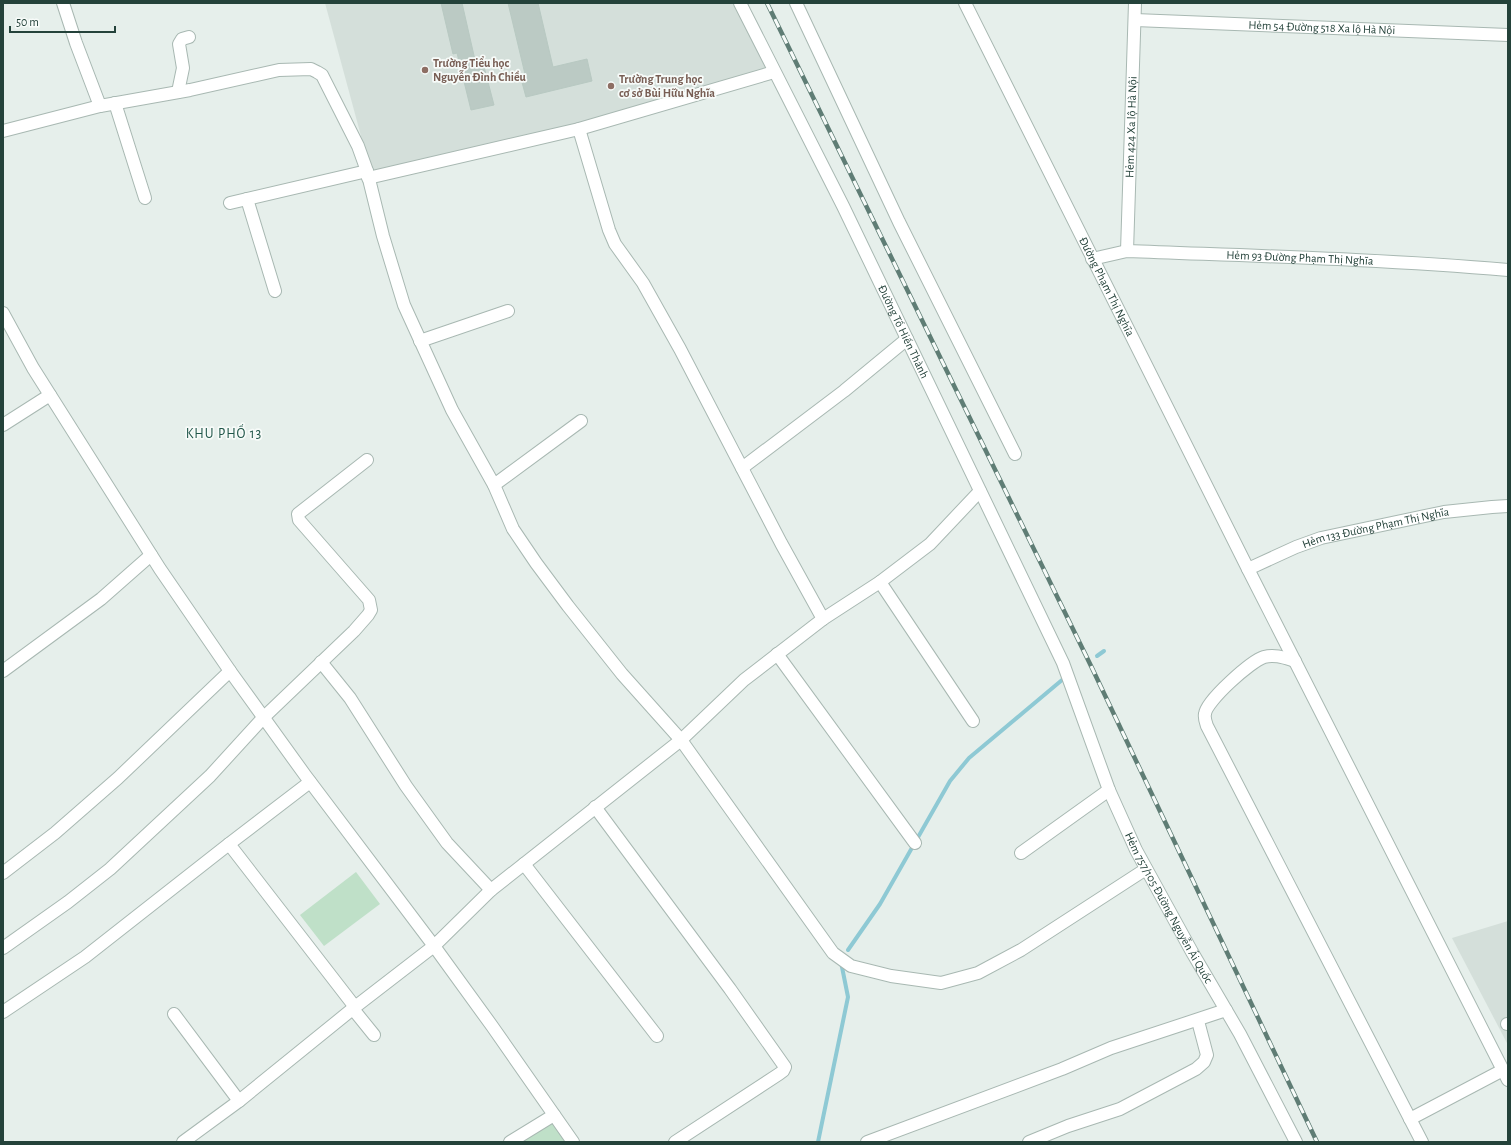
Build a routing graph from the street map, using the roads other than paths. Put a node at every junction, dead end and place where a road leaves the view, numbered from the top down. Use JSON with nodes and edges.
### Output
{"nodes":[{"id":1,"x":63,"y":3,"type":"edge"},
{"id":2,"x":740,"y":3,"type":"edge"},
{"id":3,"x":796,"y":3,"type":"edge"},
{"id":4,"x":966,"y":3,"type":"edge"},
{"id":5,"x":1135,"y":3,"type":"edge"},
{"id":6,"x":1135,"y":20,"type":"junction"},
{"id":7,"x":1508,"y":35,"type":"edge"},
{"id":8,"x":189,"y":37,"type":"dead end"},
{"id":9,"x":774,"y":72,"type":"junction"},
{"id":10,"x":178,"y":92,"type":"junction"},
{"id":11,"x":115,"y":103,"type":"junction"},
{"id":12,"x":100,"y":106,"type":"junction"},
{"id":13,"x":579,"y":129,"type":"junction"},
{"id":14,"x":3,"y":131,"type":"edge"},
{"id":15,"x":368,"y":175,"type":"junction"},
{"id":16,"x":145,"y":198,"type":"dead end"},
{"id":17,"x":247,"y":199,"type":"junction"},
{"id":18,"x":230,"y":203,"type":"dead end"},
{"id":19,"x":1127,"y":251,"type":"junction"},
{"id":20,"x":1092,"y":259,"type":"junction"},
{"id":21,"x":1508,"y":270,"type":"edge"},
{"id":22,"x":275,"y":291,"type":"dead end"},
{"id":23,"x":508,"y":311,"type":"dead end"},
{"id":24,"x":3,"y":313,"type":"edge"},
{"id":25,"x":907,"y":339,"type":"junction"},
{"id":26,"x":420,"y":341,"type":"junction"},
{"id":27,"x":50,"y":395,"type":"junction"},
{"id":28,"x":581,"y":420,"type":"dead end"},
{"id":29,"x":3,"y":425,"type":"edge"},
{"id":30,"x":1015,"y":454,"type":"dead end"},
{"id":31,"x":367,"y":460,"type":"dead end"},
{"id":32,"x":742,"y":468,"type":"junction"},
{"id":33,"x":494,"y":485,"type":"junction"},
{"id":34,"x":980,"y":491,"type":"junction"},
{"id":35,"x":1508,"y":506,"type":"edge"},
{"id":36,"x":151,"y":555,"type":"junction"},
{"id":37,"x":1248,"y":569,"type":"junction"},
{"id":38,"x":880,"y":582,"type":"junction"},
{"id":39,"x":823,"y":619,"type":"junction"},
{"id":40,"x":777,"y":654,"type":"junction"},
{"id":41,"x":1295,"y":661,"type":"junction"},
{"id":42,"x":321,"y":662,"type":"junction"},
{"id":43,"x":1063,"y":663,"type":"joint"},
{"id":44,"x":3,"y":671,"type":"edge"},
{"id":45,"x":230,"y":672,"type":"junction"},
{"id":46,"x":263,"y":718,"type":"junction"},
{"id":47,"x":973,"y":721,"type":"dead end"},
{"id":48,"x":681,"y":740,"type":"junction"},
{"id":49,"x":310,"y":782,"type":"junction"},
{"id":50,"x":1109,"y":790,"type":"junction"},
{"id":51,"x":595,"y":807,"type":"junction"},
{"id":52,"x":915,"y":842,"type":"dead end"},
{"id":53,"x":228,"y":844,"type":"junction"},
{"id":54,"x":1021,"y":853,"type":"dead end"},
{"id":55,"x":524,"y":864,"type":"junction"},
{"id":56,"x":1146,"y":869,"type":"junction"},
{"id":57,"x":3,"y":874,"type":"edge"},
{"id":58,"x":491,"y":890,"type":"junction"},
{"id":59,"x":434,"y":946,"type":"junction"},
{"id":60,"x":3,"y":948,"type":"edge"},
{"id":61,"x":354,"y":1008,"type":"junction"},
{"id":62,"x":1226,"y":1010,"type":"junction"},
{"id":63,"x":3,"y":1012,"type":"edge"},
{"id":64,"x":174,"y":1014,"type":"dead end"},
{"id":65,"x":1198,"y":1020,"type":"junction"},
{"id":66,"x":374,"y":1034,"type":"dead end"},
{"id":67,"x":657,"y":1036,"type":"dead end"},
{"id":68,"x":1506,"y":1075,"type":"edge"},
{"id":69,"x":239,"y":1101,"type":"junction"},
{"id":70,"x":554,"y":1115,"type":"junction"},
{"id":71,"x":1410,"y":1119,"type":"junction"},
{"id":72,"x":198,"y":1138,"type":"edge"},
{"id":73,"x":183,"y":1142,"type":"edge"},
{"id":74,"x":510,"y":1142,"type":"edge"},
{"id":75,"x":573,"y":1142,"type":"edge"},
{"id":76,"x":675,"y":1142,"type":"edge"},
{"id":77,"x":867,"y":1142,"type":"edge"},
{"id":78,"x":1029,"y":1142,"type":"edge"},
{"id":79,"x":1296,"y":1142,"type":"edge"},
{"id":80,"x":1422,"y":1142,"type":"edge"}],
"edges":[{"from":1,"to":12,"type":"street"},
{"from":2,"to":9,"type":"street","name":"Đường Tố Hiến Thành"},
{"from":3,"to":30,"type":"street"},
{"from":4,"to":20,"type":"street","name":"Đường Phạm Thị Nghĩa"},
{"from":5,"to":6,"type":"street","name":"Hẻm 424 Xa lộ Hà Nội"},
{"from":6,"to":7,"type":"street","name":"Hẻm 54 Đường 518 Xa lộ Hà Nội"},
{"from":6,"to":19,"type":"street","name":"Hẻm 424 Xa lộ Hà Nội"},
{"from":8,"to":10,"type":"street"},
{"from":9,"to":13,"type":"street"},
{"from":9,"to":25,"type":"street","name":"Đường Tố Hiến Thành"},
{"from":10,"to":11,"type":"street"},
{"from":10,"to":15,"type":"street"},
{"from":11,"to":12,"type":"street"},
{"from":11,"to":16,"type":"street"},
{"from":12,"to":14,"type":"street"},
{"from":13,"to":15,"type":"street"},
{"from":13,"to":32,"type":"street"},
{"from":15,"to":17,"type":"street"},
{"from":15,"to":26,"type":"street"},
{"from":17,"to":18,"type":"street"},
{"from":17,"to":22,"type":"street"},
{"from":19,"to":20,"type":"street","name":"Hẻm 93 Đường Phạm Thị Nghĩa"},
{"from":19,"to":21,"type":"street","name":"Hẻm 93 Đường Phạm Thị Nghĩa"},
{"from":20,"to":37,"type":"street","name":"Đường Phạm Thị Nghĩa"},
{"from":23,"to":26,"type":"street"},
{"from":24,"to":27,"type":"street"},
{"from":25,"to":32,"type":"street"},
{"from":25,"to":34,"type":"street","name":"Đường Tố Hiến Thành"},
{"from":26,"to":33,"type":"street"},
{"from":27,"to":29,"type":"street"},
{"from":27,"to":36,"type":"street"},
{"from":28,"to":33,"type":"street"},
{"from":31,"to":42,"type":"street"},
{"from":32,"to":39,"type":"street"},
{"from":33,"to":48,"type":"street"},
{"from":34,"to":38,"type":"street"},
{"from":34,"to":43,"type":"street","name":"Đường Tố Hiến Thành"},
{"from":35,"to":37,"type":"street","name":"Hẻm 133 Đường Phạm Thị Nghĩa"},
{"from":36,"to":44,"type":"street"},
{"from":36,"to":45,"type":"street"},
{"from":37,"to":41,"type":"street","name":"Đường Phạm Thị Nghĩa"},
{"from":38,"to":39,"type":"street"},
{"from":38,"to":47,"type":"street"},
{"from":39,"to":40,"type":"street"},
{"from":40,"to":48,"type":"street"},
{"from":40,"to":52,"type":"street"},
{"from":41,"to":68,"type":"street","name":"Đường Phạm Thị Nghĩa"},
{"from":41,"to":71,"type":"street"},
{"from":42,"to":46,"type":"street"},
{"from":42,"to":58,"type":"street"},
{"from":43,"to":50,"type":"street","name":"Hẻm 757/105 Đường Nguyễn Ái Quốc"},
{"from":45,"to":46,"type":"street"},
{"from":45,"to":57,"type":"street"},
{"from":46,"to":49,"type":"street"},
{"from":46,"to":60,"type":"street"},
{"from":48,"to":51,"type":"street"},
{"from":48,"to":56,"type":"street"},
{"from":49,"to":53,"type":"street"},
{"from":49,"to":59,"type":"street"},
{"from":50,"to":54,"type":"street"},
{"from":50,"to":56,"type":"street","name":"Hẻm 757/105 Đường Nguyễn Ái Quốc"},
{"from":51,"to":55,"type":"street"},
{"from":51,"to":76,"type":"street"},
{"from":53,"to":61,"type":"street"},
{"from":53,"to":63,"type":"street"},
{"from":55,"to":58,"type":"street"},
{"from":55,"to":67,"type":"street"},
{"from":56,"to":62,"type":"street","name":"Hẻm 757/105 Đường Nguyễn Ái Quốc"},
{"from":58,"to":59,"type":"street"},
{"from":59,"to":61,"type":"street"},
{"from":59,"to":70,"type":"street"},
{"from":61,"to":66,"type":"street"},
{"from":61,"to":69,"type":"street"},
{"from":62,"to":65,"type":"street"},
{"from":62,"to":79,"type":"street","name":"Hẻm 757/105 Đường Nguyễn Ái Quốc"},
{"from":64,"to":69,"type":"street"},
{"from":65,"to":77,"type":"street"},
{"from":65,"to":78,"type":"street"},
{"from":68,"to":71,"type":"street"},
{"from":69,"to":72,"type":"street"},
{"from":70,"to":74,"type":"street"},
{"from":70,"to":75,"type":"street"},
{"from":71,"to":80,"type":"street"},
{"from":72,"to":73,"type":"street"}]}
